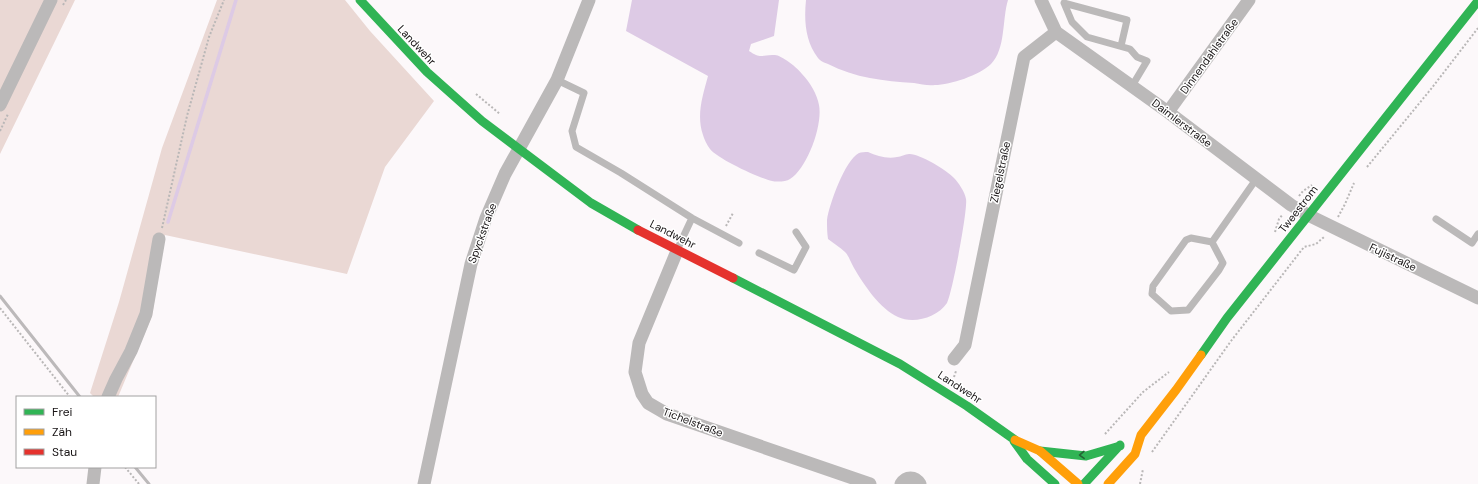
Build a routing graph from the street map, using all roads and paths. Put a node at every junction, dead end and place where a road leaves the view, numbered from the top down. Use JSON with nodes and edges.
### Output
{"nodes":[{"id":1,"x":50,"y":0,"type":"edge"},
{"id":2,"x":224,"y":0,"type":"edge"},
{"id":3,"x":360,"y":0,"type":"edge"},
{"id":4,"x":589,"y":0,"type":"edge"},
{"id":5,"x":1041,"y":0,"type":"edge"},
{"id":6,"x":1249,"y":0,"type":"edge"},
{"id":7,"x":1478,"y":1,"type":"edge"},
{"id":8,"x":1478,"y":28,"type":"edge"},
{"id":9,"x":1056,"y":32,"type":"junction"},
{"id":10,"x":1122,"y":46,"type":"junction"},
{"id":11,"x":557,"y":80,"type":"junction"},
{"id":12,"x":1132,"y":86,"type":"junction"},
{"id":13,"x":472,"y":90,"type":"dead end"},
{"id":14,"x":0,"y":105,"type":"edge"},
{"id":15,"x":1168,"y":112,"type":"junction"},
{"id":16,"x":502,"y":116,"type":"dead end"},
{"id":17,"x":519,"y":149,"type":"junction"},
{"id":18,"x":1364,"y":170,"type":"dead end"},
{"id":19,"x":1257,"y":178,"type":"junction"},
{"id":20,"x":1354,"y":182,"type":"dead end"},
{"id":21,"x":1291,"y":205,"type":"junction"},
{"id":22,"x":733,"y":213,"type":"dead end"},
{"id":23,"x":1308,"y":215,"type":"junction"},
{"id":24,"x":692,"y":218,"type":"junction"},
{"id":25,"x":1436,"y":219,"type":"dead end"},
{"id":26,"x":1332,"y":227,"type":"junction"},
{"id":27,"x":796,"y":232,"type":"dead end"},
{"id":28,"x":1274,"y":233,"type":"dead end"},
{"id":29,"x":722,"y":234,"type":"junction"},
{"id":30,"x":1478,"y":234,"type":"edge"},
{"id":31,"x":159,"y":239,"type":"joint"},
{"id":32,"x":1212,"y":242,"type":"junction"},
{"id":33,"x":740,"y":243,"type":"dead end"},
{"id":34,"x":1475,"y":245,"type":"edge"},
{"id":35,"x":677,"y":251,"type":"junction"},
{"id":36,"x":759,"y":253,"type":"dead end"},
{"id":37,"x":1478,"y":298,"type":"edge"},
{"id":38,"x":0,"y":308,"type":"edge"},
{"id":39,"x":954,"y":359,"type":"dead end"},
{"id":40,"x":1173,"y":368,"type":"dead end"},
{"id":41,"x":954,"y":377,"type":"dead end"},
{"id":42,"x":959,"y":382,"type":"dead end"},
{"id":43,"x":69,"y":396,"type":"edge"},
{"id":44,"x":108,"y":396,"type":"edge"},
{"id":45,"x":1141,"y":434,"type":"junction"},
{"id":46,"x":1103,"y":436,"type":"dead end"},
{"id":47,"x":1012,"y":438,"type":"junction"},
{"id":48,"x":1120,"y":446,"type":"junction"},
{"id":49,"x":1040,"y":451,"type":"junction"},
{"id":50,"x":1135,"y":454,"type":"junction"},
{"id":51,"x":1149,"y":456,"type":"dead end"},
{"id":52,"x":1027,"y":458,"type":"junction"},
{"id":53,"x":1146,"y":463,"type":"dead end"},
{"id":54,"x":95,"y":468,"type":"edge"},
{"id":55,"x":126,"y":468,"type":"edge"},
{"id":56,"x":1130,"y":475,"type":"dead end"},
{"id":57,"x":1033,"y":478,"type":"dead end"},
{"id":58,"x":93,"y":484,"type":"edge"},
{"id":59,"x":139,"y":484,"type":"edge"},
{"id":60,"x":424,"y":484,"type":"edge"},
{"id":61,"x":870,"y":484,"type":"edge"},
{"id":62,"x":901,"y":484,"type":"edge"},
{"id":63,"x":920,"y":484,"type":"edge"},
{"id":64,"x":1054,"y":484,"type":"edge"},
{"id":65,"x":1078,"y":484,"type":"edge"},
{"id":66,"x":1084,"y":484,"type":"edge"},
{"id":67,"x":1108,"y":484,"type":"edge"},
{"id":68,"x":1140,"y":484,"type":"edge"}],
"edges":[{"from":1,"to":14,"type":"street"},
{"from":2,"to":31,"type":"path"},
{"from":3,"to":17,"type":"main road","name":"Landwehr"},
{"from":4,"to":11,"type":"street","name":"Spyckstraße"},
{"from":5,"to":9,"type":"street"},
{"from":6,"to":15,"type":"street","name":"Dinnendahlstraße"},
{"from":7,"to":23,"type":"main road","name":"Tweestrom"},
{"from":8,"to":18,"type":"path"},
{"from":9,"to":12,"type":"street","name":"Daimlerstraße"},
{"from":9,"to":39,"type":"street","name":"Ziegelstraße"},
{"from":10,"to":10,"type":"lane"},
{"from":10,"to":12,"type":"lane"},
{"from":11,"to":17,"type":"street","name":"Spyckstraße"},
{"from":11,"to":24,"type":"lane"},
{"from":12,"to":15,"type":"street","name":"Daimlerstraße"},
{"from":13,"to":16,"type":"path"},
{"from":15,"to":19,"type":"street","name":"Daimlerstraße"},
{"from":17,"to":35,"type":"main road","name":"Landwehr"},
{"from":17,"to":60,"type":"street","name":"Spyckstraße"},
{"from":19,"to":21,"type":"street","name":"Daimlerstraße"},
{"from":19,"to":32,"type":"lane"},
{"from":20,"to":26,"type":"path"},
{"from":21,"to":23,"type":"street","name":"Daimlerstraße"},
{"from":21,"to":28,"type":"path"},
{"from":22,"to":29,"type":"path"},
{"from":23,"to":26,"type":"street","name":"Fujistraße"},
{"from":23,"to":45,"type":"main road","name":"Tweestrom"},
{"from":24,"to":29,"type":"lane"},
{"from":24,"to":35,"type":"lane"},
{"from":25,"to":34,"type":"lane"},
{"from":26,"to":37,"type":"street","name":"Fujistraße"},
{"from":26,"to":51,"type":"path"},
{"from":27,"to":36,"type":"lane"},
{"from":29,"to":33,"type":"lane"},
{"from":30,"to":34,"type":"lane"},
{"from":31,"to":44,"type":"street"},
{"from":32,"to":32,"type":"lane"},
{"from":35,"to":47,"type":"main road","name":"Landwehr"},
{"from":35,"to":61,"type":"street","name":"Tichelstraße"},
{"from":38,"to":43,"type":"path"},
{"from":40,"to":46,"type":"path"},
{"from":41,"to":42,"type":"path"},
{"from":45,"to":48,"type":"main road","name":"Tweestrom"},
{"from":45,"to":50,"type":"main road","name":"Tweestrom"},
{"from":47,"to":49,"type":"main road","name":"Landwehr"},
{"from":47,"to":52,"type":"main road","name":"Landwehr"},
{"from":48,"to":49,"type":"main road","one_way":true},
{"from":48,"to":66,"type":"main road","name":"Tweestrom"},
{"from":49,"to":65,"type":"main road","name":"Landwehr"},
{"from":50,"to":56,"type":"main road"},
{"from":50,"to":67,"type":"main road","name":"Tweestrom"},
{"from":52,"to":57,"type":"main road"},
{"from":52,"to":64,"type":"main road","name":"Landwehr"},
{"from":53,"to":68,"type":"path"},
{"from":54,"to":58,"type":"street"},
{"from":55,"to":59,"type":"path"},
{"from":62,"to":63,"type":"street"}]}
